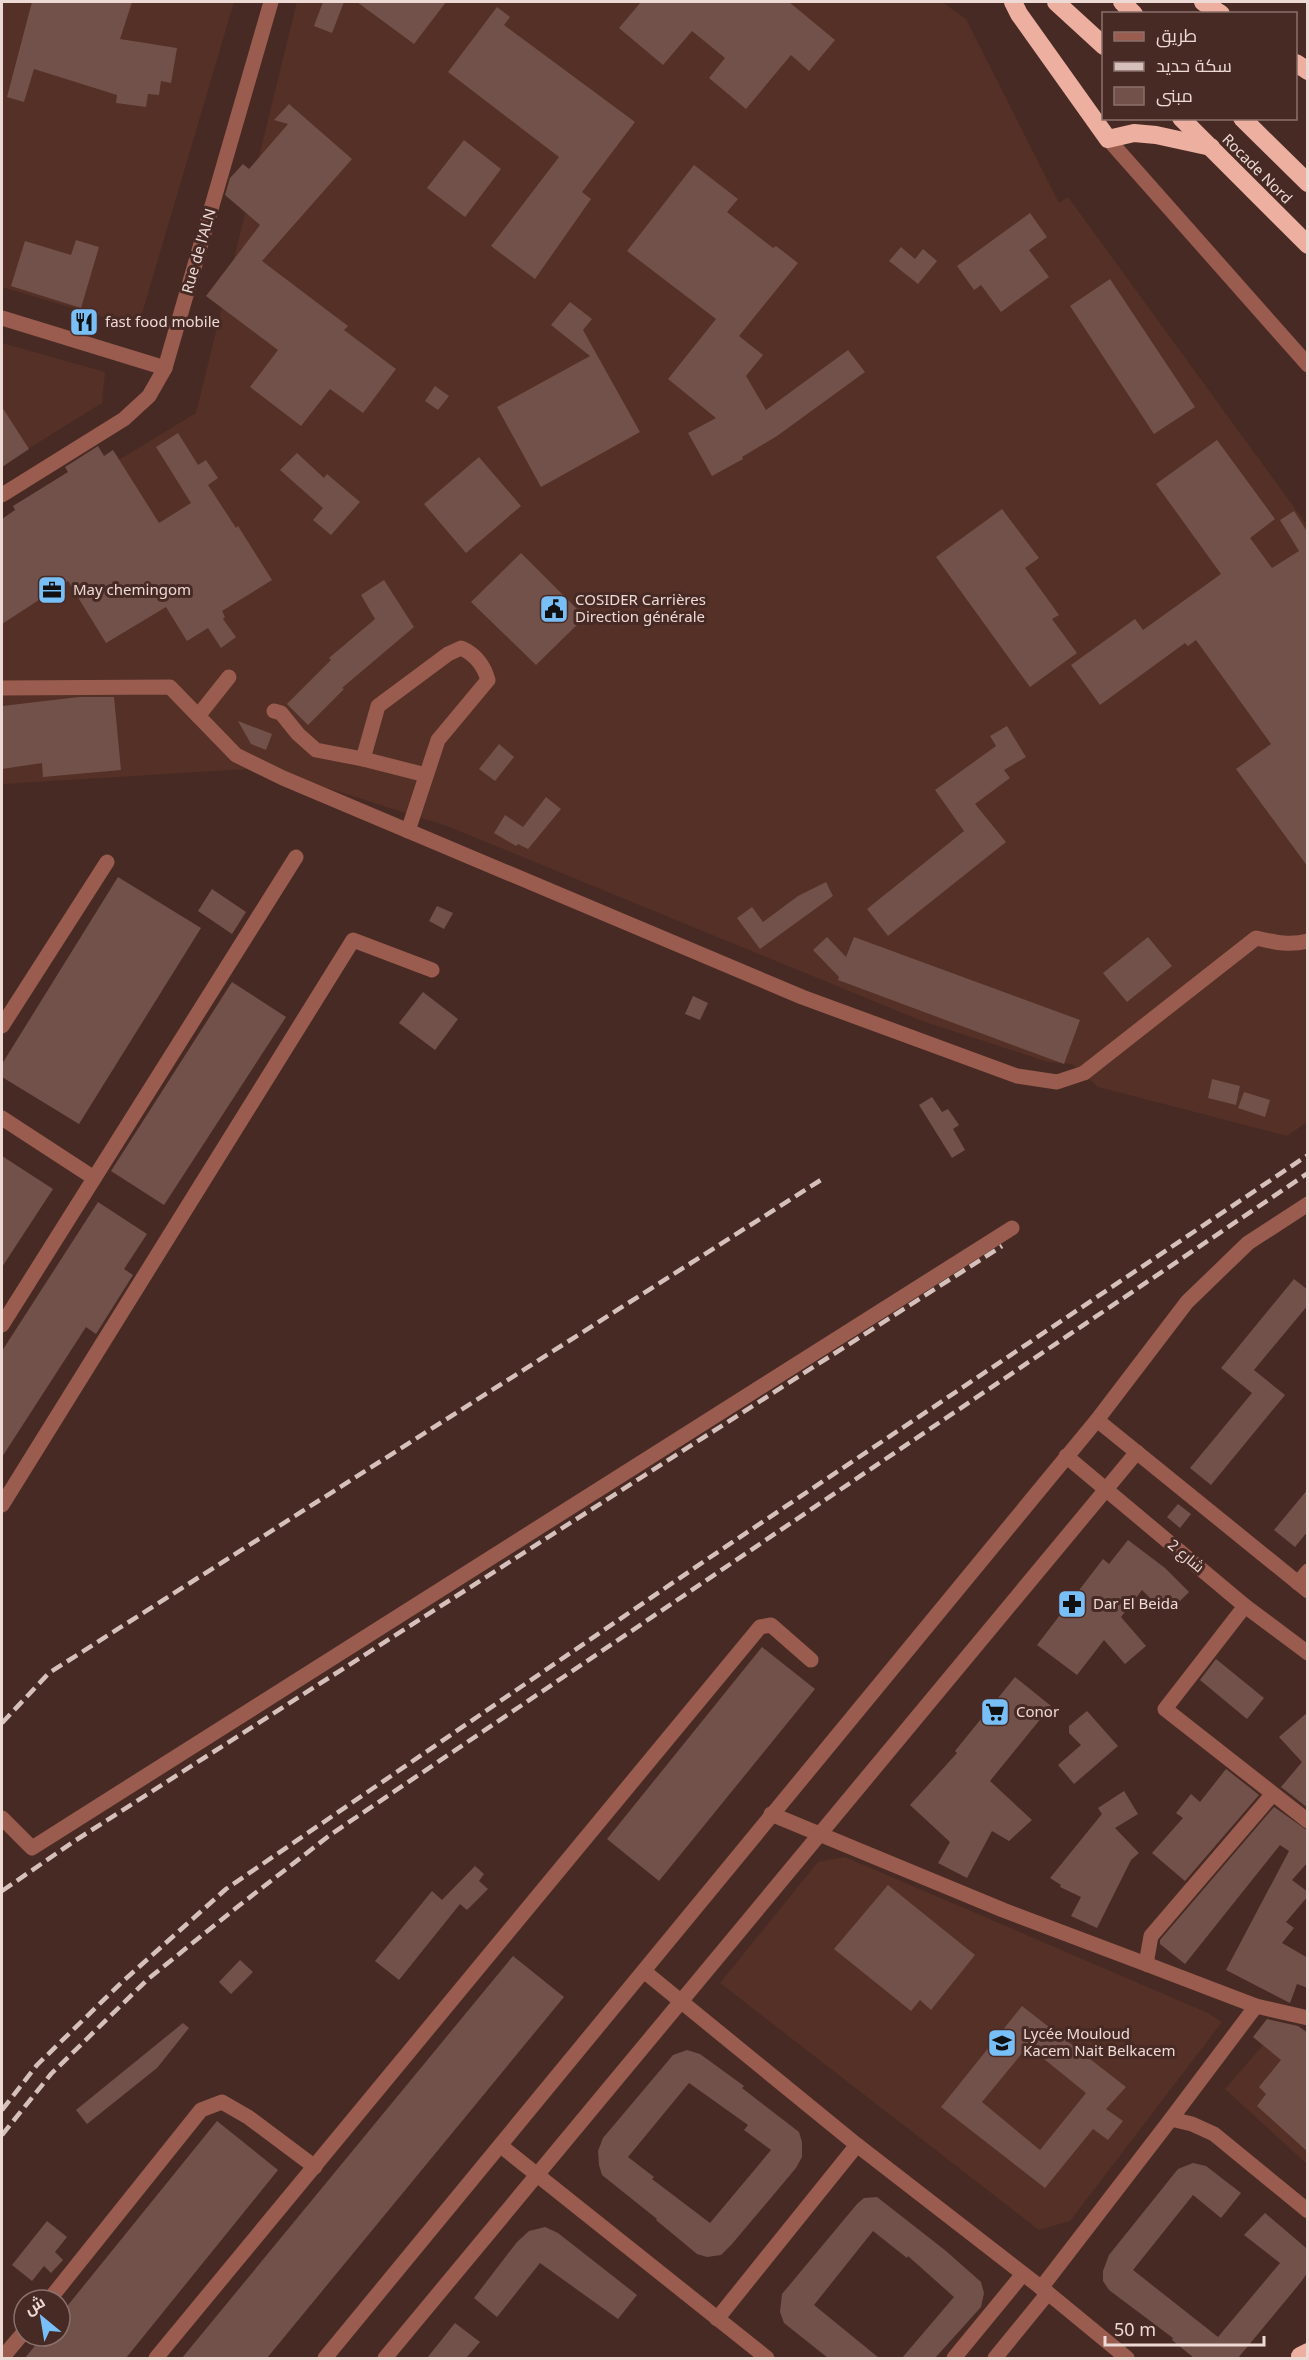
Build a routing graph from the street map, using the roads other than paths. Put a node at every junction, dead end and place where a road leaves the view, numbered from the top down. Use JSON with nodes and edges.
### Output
{"nodes":[{"id":1,"x":271,"y":2,"type":"edge"},
{"id":2,"x":1013,"y":2,"type":"edge"},
{"id":3,"x":1056,"y":2,"type":"edge"},
{"id":4,"x":1203,"y":2,"type":"edge"},
{"id":5,"x":1218,"y":12,"type":"edge"},
{"id":6,"x":1102,"y":44,"type":"edge"},
{"id":7,"x":1183,"y":120,"type":"edge"},
{"id":8,"x":1244,"y":120,"type":"edge"},
{"id":9,"x":1108,"y":139,"type":"junction"},
{"id":10,"x":1211,"y":147,"type":"junction"},
{"id":11,"x":1308,"y":183,"type":"edge"},
{"id":12,"x":1308,"y":245,"type":"edge"},
{"id":13,"x":2,"y":318,"type":"edge"},
{"id":14,"x":1308,"y":365,"type":"edge"},
{"id":15,"x":165,"y":368,"type":"junction"},
{"id":16,"x":2,"y":495,"type":"edge"},
{"id":17,"x":230,"y":677,"type":"dead end"},
{"id":18,"x":2,"y":688,"type":"edge"},
{"id":19,"x":274,"y":711,"type":"dead end"},
{"id":20,"x":198,"y":716,"type":"junction"},
{"id":21,"x":363,"y":759,"type":"junction"},
{"id":22,"x":426,"y":775,"type":"junction"},
{"id":23,"x":408,"y":831,"type":"junction"},
{"id":24,"x":296,"y":856,"type":"dead end"},
{"id":25,"x":106,"y":862,"type":"dead end"},
{"id":26,"x":1308,"y":941,"type":"edge"},
{"id":27,"x":432,"y":970,"type":"dead end"},
{"id":28,"x":2,"y":1026,"type":"edge"},
{"id":29,"x":2,"y":1118,"type":"edge"},
{"id":30,"x":94,"y":1178,"type":"junction"},
{"id":31,"x":1308,"y":1204,"type":"edge"},
{"id":32,"x":1012,"y":1228,"type":"dead end"},
{"id":33,"x":2,"y":1325,"type":"edge"},
{"id":34,"x":1097,"y":1420,"type":"junction"},
{"id":35,"x":1137,"y":1452,"type":"junction"},
{"id":36,"x":1066,"y":1456,"type":"junction"},
{"id":37,"x":1107,"y":1489,"type":"junction"},
{"id":38,"x":2,"y":1505,"type":"edge"},
{"id":39,"x":1304,"y":1582,"type":"edge"},
{"id":40,"x":1245,"y":1606,"type":"junction"},
{"id":41,"x":1308,"y":1653,"type":"edge"},
{"id":42,"x":811,"y":1660,"type":"dead end"},
{"id":43,"x":1272,"y":1794,"type":"junction"},
{"id":44,"x":771,"y":1814,"type":"junction"},
{"id":45,"x":2,"y":1818,"type":"edge"},
{"id":46,"x":1308,"y":1821,"type":"edge"},
{"id":47,"x":820,"y":1834,"type":"junction"},
{"id":48,"x":1146,"y":1964,"type":"junction"},
{"id":49,"x":645,"y":1972,"type":"junction"},
{"id":50,"x":681,"y":2002,"type":"junction"},
{"id":51,"x":1256,"y":2006,"type":"junction"},
{"id":52,"x":1308,"y":2018,"type":"edge"},
{"id":53,"x":1171,"y":2119,"type":"junction"},
{"id":54,"x":857,"y":2145,"type":"junction"},
{"id":55,"x":501,"y":2146,"type":"junction"},
{"id":56,"x":315,"y":2167,"type":"junction"},
{"id":57,"x":537,"y":2175,"type":"junction"},
{"id":58,"x":1308,"y":2211,"type":"edge"},
{"id":59,"x":1023,"y":2274,"type":"junction"},
{"id":60,"x":59,"y":2288,"type":"edge"},
{"id":61,"x":1045,"y":2290,"type":"junction"},
{"id":62,"x":717,"y":2319,"type":"junction"},
{"id":63,"x":156,"y":2358,"type":"edge"},
{"id":64,"x":325,"y":2358,"type":"edge"},
{"id":65,"x":385,"y":2358,"type":"edge"},
{"id":66,"x":767,"y":2358,"type":"edge"},
{"id":67,"x":954,"y":2358,"type":"edge"},
{"id":68,"x":995,"y":2358,"type":"edge"},
{"id":69,"x":1127,"y":2358,"type":"edge"}],
"edges":[{"from":1,"to":15,"type":"street","name":"Rue de l'ALN"},
{"from":2,"to":9,"type":"highway"},
{"from":3,"to":6,"type":"highway"},
{"from":4,"to":5,"type":"highway"},
{"from":7,"to":10,"type":"highway","name":"Rocade Nord"},
{"from":8,"to":11,"type":"highway","name":"Rocade Nord"},
{"from":9,"to":10,"type":"highway"},
{"from":9,"to":14,"type":"street"},
{"from":10,"to":12,"type":"highway","name":"Rocade Nord"},
{"from":13,"to":15,"type":"street"},
{"from":15,"to":16,"type":"street","name":"Rue de l'ALN"},
{"from":17,"to":20,"type":"street"},
{"from":18,"to":20,"type":"street"},
{"from":19,"to":21,"type":"street"},
{"from":20,"to":23,"type":"street"},
{"from":21,"to":22,"type":"street"},
{"from":21,"to":22,"type":"street"},
{"from":22,"to":23,"type":"street"},
{"from":23,"to":26,"type":"street"},
{"from":24,"to":30,"type":"street"},
{"from":25,"to":28,"type":"street"},
{"from":27,"to":38,"type":"street"},
{"from":29,"to":30,"type":"street"},
{"from":30,"to":33,"type":"street"},
{"from":31,"to":34,"type":"street"},
{"from":32,"to":45,"type":"street"},
{"from":34,"to":35,"type":"street"},
{"from":34,"to":36,"type":"street"},
{"from":35,"to":37,"type":"street"},
{"from":35,"to":39,"type":"street"},
{"from":36,"to":37,"type":"street","name":"شارع 2"},
{"from":36,"to":44,"type":"street"},
{"from":37,"to":40,"type":"street","name":"شارع 2"},
{"from":37,"to":47,"type":"street"},
{"from":40,"to":41,"type":"street","name":"شارع 2"},
{"from":40,"to":43,"type":"street"},
{"from":42,"to":56,"type":"street"},
{"from":43,"to":46,"type":"street"},
{"from":43,"to":48,"type":"street"},
{"from":44,"to":47,"type":"street"},
{"from":44,"to":49,"type":"street"},
{"from":47,"to":48,"type":"street"},
{"from":47,"to":50,"type":"street"},
{"from":48,"to":51,"type":"street"},
{"from":49,"to":50,"type":"street"},
{"from":49,"to":55,"type":"street"},
{"from":50,"to":54,"type":"street"},
{"from":50,"to":57,"type":"street"},
{"from":51,"to":52,"type":"street"},
{"from":51,"to":53,"type":"street"},
{"from":53,"to":58,"type":"street"},
{"from":53,"to":61,"type":"street"},
{"from":54,"to":59,"type":"street"},
{"from":54,"to":62,"type":"street"},
{"from":55,"to":57,"type":"street"},
{"from":55,"to":64,"type":"street"},
{"from":56,"to":60,"type":"street"},
{"from":56,"to":63,"type":"street"},
{"from":57,"to":62,"type":"street"},
{"from":57,"to":65,"type":"street"},
{"from":59,"to":61,"type":"street"},
{"from":59,"to":67,"type":"street"},
{"from":61,"to":68,"type":"street"},
{"from":61,"to":69,"type":"street"},
{"from":62,"to":66,"type":"street"}]}
